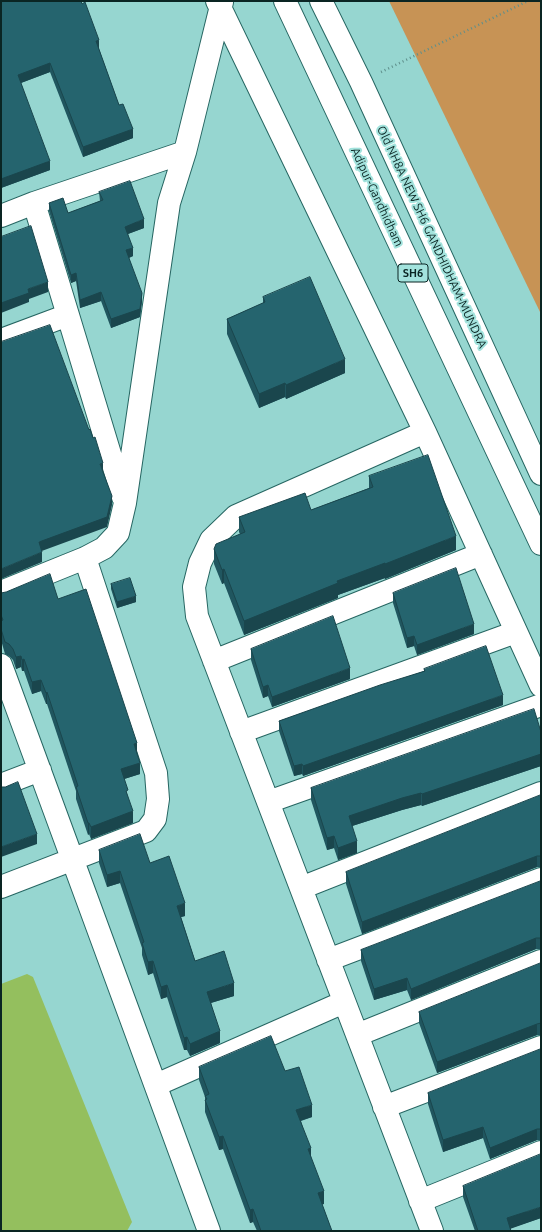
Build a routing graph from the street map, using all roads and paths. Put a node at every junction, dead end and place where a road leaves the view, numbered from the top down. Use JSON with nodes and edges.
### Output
{"nodes":[{"id":1,"x":285,"y":1,"type":"edge"},
{"id":2,"x":321,"y":1,"type":"edge"},
{"id":3,"x":528,"y":1,"type":"edge"},
{"id":4,"x":220,"y":3,"type":"edge"},
{"id":5,"x":361,"y":82,"type":"junction"},
{"id":6,"x":185,"y":152,"type":"junction"},
{"id":7,"x":34,"y":204,"type":"junction"},
{"id":8,"x":1,"y":216,"type":"edge"},
{"id":9,"x":68,"y":315,"type":"junction"},
{"id":10,"x":1,"y":340,"type":"edge"},
{"id":11,"x":426,"y":432,"type":"junction"},
{"id":12,"x":541,"y":474,"type":"edge"},
{"id":13,"x":125,"y":503,"type":"junction"},
{"id":14,"x":541,"y":544,"type":"edge"},
{"id":15,"x":481,"y":554,"type":"junction"},
{"id":16,"x":85,"y":558,"type":"junction"},
{"id":17,"x":1,"y":592,"type":"edge"},
{"id":18,"x":516,"y":632,"type":"junction"},
{"id":19,"x":214,"y":661,"type":"junction"},
{"id":20,"x":1,"y":664,"type":"edge"},
{"id":21,"x":541,"y":686,"type":"edge"},
{"id":22,"x":6,"y":690,"type":"edge"},
{"id":23,"x":541,"y":705,"type":"edge"},
{"id":24,"x":241,"y":732,"type":"junction"},
{"id":25,"x":40,"y":770,"type":"junction"},
{"id":26,"x":1,"y":785,"type":"edge"},
{"id":27,"x":541,"y":793,"type":"edge"},
{"id":28,"x":268,"y":802,"type":"junction"},
{"id":29,"x":73,"y":859,"type":"junction"},
{"id":30,"x":541,"y":879,"type":"edge"},
{"id":31,"x":1,"y":887,"type":"edge"},
{"id":32,"x":301,"y":888,"type":"junction"},
{"id":33,"x":328,"y":960,"type":"junction"},
{"id":34,"x":541,"y":961,"type":"edge"},
{"id":35,"x":344,"y":1002,"type":"junction"},
{"id":36,"x":357,"y":1035,"type":"junction"},
{"id":37,"x":541,"y":1047,"type":"edge"},
{"id":38,"x":156,"y":1085,"type":"junction"},
{"id":39,"x":384,"y":1107,"type":"junction"},
{"id":40,"x":541,"y":1152,"type":"edge"},
{"id":41,"x":420,"y":1201,"type":"junction"},
{"id":42,"x":209,"y":1231,"type":"edge"},
{"id":43,"x":432,"y":1231,"type":"edge"}],
"edges":[{"from":1,"to":14,"type":"street","name":"Adipur-Gandhidham","number":"SH6"},
{"from":2,"to":5,"type":"street","name":"Old NH8A NEW SH6 GANDHIDHAM-MUNDRA","number":"SH6"},
{"from":3,"to":5,"type":"path"},
{"from":4,"to":6,"type":"street"},
{"from":4,"to":11,"type":"street"},
{"from":5,"to":12,"type":"street","name":"Old NH8A NEW SH6 GANDHIDHAM-MUNDRA","number":"SH6"},
{"from":6,"to":7,"type":"street"},
{"from":6,"to":13,"type":"street"},
{"from":7,"to":8,"type":"street"},
{"from":7,"to":9,"type":"street"},
{"from":9,"to":10,"type":"street"},
{"from":9,"to":13,"type":"street"},
{"from":11,"to":15,"type":"street"},
{"from":11,"to":19,"type":"street"},
{"from":13,"to":16,"type":"street"},
{"from":15,"to":18,"type":"street"},
{"from":15,"to":19,"type":"street"},
{"from":16,"to":17,"type":"street"},
{"from":16,"to":29,"type":"street"},
{"from":18,"to":21,"type":"street"},
{"from":18,"to":24,"type":"street"},
{"from":19,"to":24,"type":"street"},
{"from":20,"to":22,"type":"street"},
{"from":22,"to":25,"type":"street"},
{"from":23,"to":28,"type":"street"},
{"from":24,"to":28,"type":"street"},
{"from":25,"to":26,"type":"street"},
{"from":25,"to":29,"type":"street"},
{"from":27,"to":32,"type":"street"},
{"from":28,"to":32,"type":"street"},
{"from":29,"to":31,"type":"street"},
{"from":29,"to":38,"type":"street"},
{"from":30,"to":33,"type":"street"},
{"from":32,"to":33,"type":"street"},
{"from":33,"to":35,"type":"street"},
{"from":34,"to":36,"type":"street"},
{"from":35,"to":36,"type":"street"},
{"from":35,"to":38,"type":"street"},
{"from":36,"to":39,"type":"street"},
{"from":37,"to":39,"type":"street"},
{"from":38,"to":42,"type":"street"},
{"from":39,"to":41,"type":"street"},
{"from":40,"to":41,"type":"street"},
{"from":41,"to":43,"type":"street"}]}
